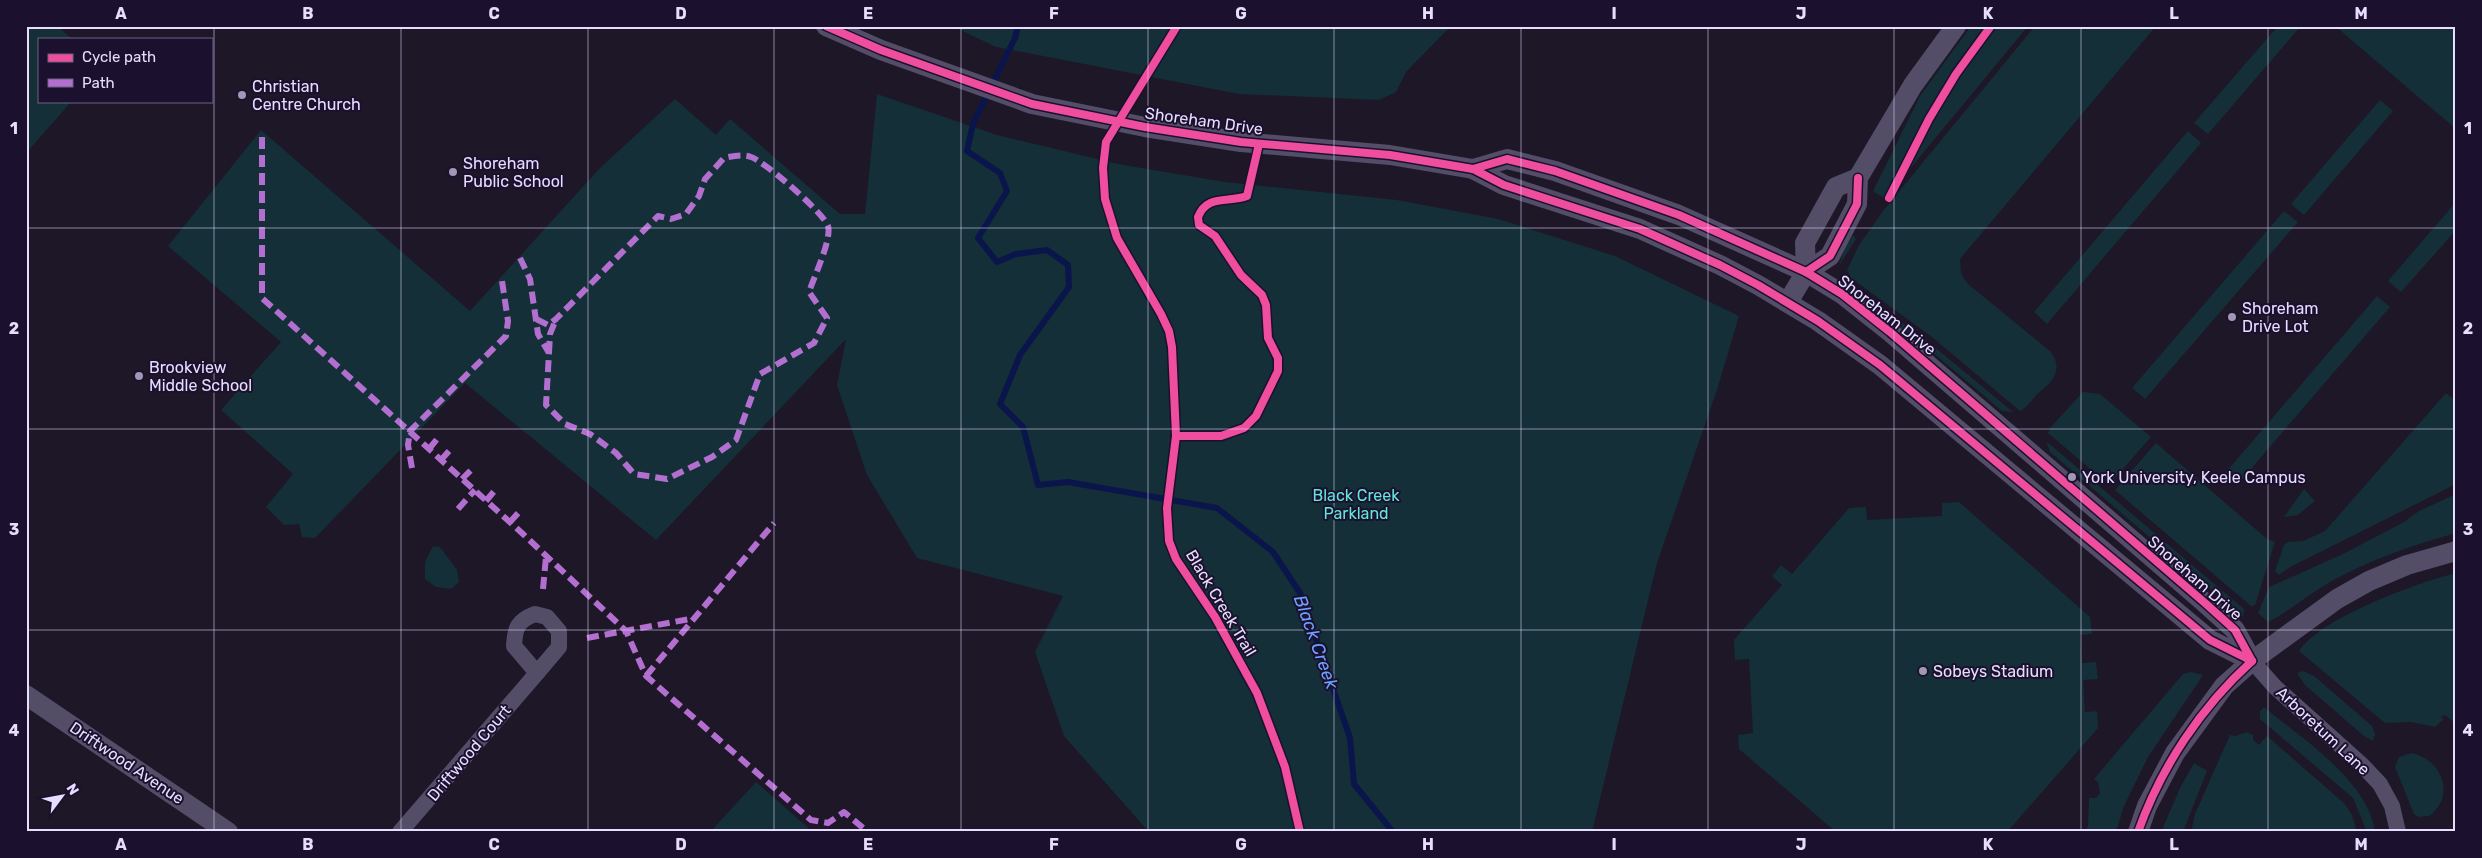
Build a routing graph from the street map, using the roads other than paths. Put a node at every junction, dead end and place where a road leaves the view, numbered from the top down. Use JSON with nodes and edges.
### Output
{"nodes":[{"id":1,"x":826,"y":26,"type":"edge"},
{"id":2,"x":1956,"y":26,"type":"edge"},
{"id":3,"x":1473,"y":169,"type":"junction"},
{"id":4,"x":1858,"y":178,"type":"junction"},
{"id":5,"x":1806,"y":272,"type":"junction"},
{"id":6,"x":1788,"y":302,"type":"junction"},
{"id":7,"x":2456,"y":550,"type":"edge"},
{"id":8,"x":2252,"y":661,"type":"junction"},
{"id":9,"x":536,"y":673,"type":"dead end"},
{"id":10,"x":26,"y":695,"type":"edge"},
{"id":11,"x":228,"y":832,"type":"edge"},
{"id":12,"x":400,"y":832,"type":"edge"},
{"id":13,"x":2138,"y":832,"type":"edge"},
{"id":14,"x":2398,"y":832,"type":"edge"}],
"edges":[{"from":1,"to":3,"type":"street","name":"Shoreham Drive"},
{"from":2,"to":4,"type":"street"},
{"from":3,"to":5,"type":"street","name":"Shoreham Drive"},
{"from":3,"to":6,"type":"street","name":"Shoreham Drive"},
{"from":4,"to":5,"type":"street"},
{"from":4,"to":5,"type":"street"},
{"from":5,"to":6,"type":"street"},
{"from":5,"to":8,"type":"street","name":"Shoreham Drive"},
{"from":6,"to":8,"type":"street","name":"Shoreham Drive"},
{"from":7,"to":8,"type":"street"},
{"from":8,"to":13,"type":"street"},
{"from":8,"to":14,"type":"street","name":"Arboretum Lane"},
{"from":9,"to":12,"type":"street","name":"Driftwood Court"},
{"from":10,"to":11,"type":"street","name":"Driftwood Avenue"}]}
